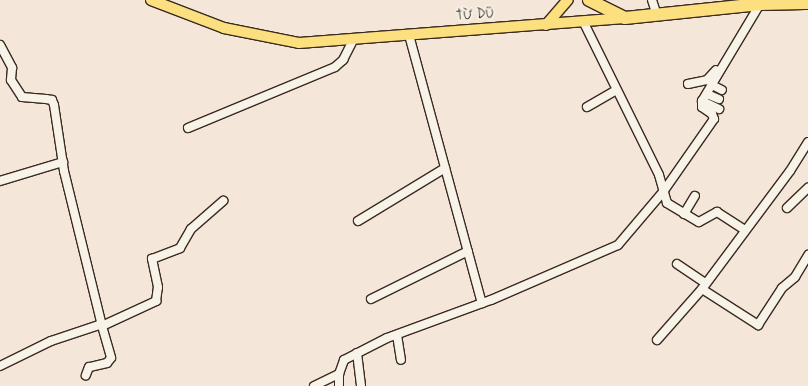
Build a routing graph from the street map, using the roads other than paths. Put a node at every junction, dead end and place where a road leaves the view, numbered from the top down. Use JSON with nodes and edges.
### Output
{"nodes":[{"id":1,"x":151,"y":0,"type":"edge"},
{"id":2,"x":568,"y":0,"type":"edge"},
{"id":3,"x":589,"y":0,"type":"edge"},
{"id":4,"x":652,"y":0,"type":"edge"},
{"id":5,"x":739,"y":3,"type":"edge"},
{"id":6,"x":808,"y":3,"type":"edge"},
{"id":7,"x":760,"y":4,"type":"junction"},
{"id":8,"x":657,"y":15,"type":"junction"},
{"id":9,"x":625,"y":18,"type":"junction"},
{"id":10,"x":584,"y":23,"type":"junction"},
{"id":11,"x":546,"y":26,"type":"junction"},
{"id":12,"x":409,"y":35,"type":"junction"},
{"id":13,"x":353,"y":40,"type":"junction"},
{"id":14,"x":0,"y":45,"type":"edge"},
{"id":15,"x":728,"y":59,"type":"junction"},
{"id":16,"x":688,"y":84,"type":"dead end"},
{"id":17,"x":712,"y":84,"type":"junction"},
{"id":18,"x":617,"y":90,"type":"junction"},
{"id":19,"x":722,"y":90,"type":"dead end"},
{"id":20,"x":704,"y":97,"type":"junction"},
{"id":21,"x":719,"y":99,"type":"dead end"},
{"id":22,"x":587,"y":107,"type":"dead end"},
{"id":23,"x":719,"y":109,"type":"dead end"},
{"id":24,"x":188,"y":128,"type":"dead end"},
{"id":25,"x":808,"y":142,"type":"edge"},
{"id":26,"x":63,"y":162,"type":"junction"},
{"id":27,"x":445,"y":168,"type":"junction"},
{"id":28,"x":0,"y":181,"type":"edge"},
{"id":29,"x":808,"y":188,"type":"edge"},
{"id":30,"x":663,"y":192,"type":"junction"},
{"id":31,"x":695,"y":196,"type":"dead end"},
{"id":32,"x":223,"y":200,"type":"dead end"},
{"id":33,"x":787,"y":208,"type":"dead end"},
{"id":34,"x":684,"y":214,"type":"junction"},
{"id":35,"x":358,"y":221,"type":"dead end"},
{"id":36,"x":745,"y":230,"type":"junction"},
{"id":37,"x":468,"y":251,"type":"junction"},
{"id":38,"x":808,"y":255,"type":"edge"},
{"id":39,"x":677,"y":264,"type":"dead end"},
{"id":40,"x":704,"y":286,"type":"junction"},
{"id":41,"x":371,"y":299,"type":"dead end"},
{"id":42,"x":482,"y":303,"type":"junction"},
{"id":43,"x":102,"y":326,"type":"junction"},
{"id":44,"x":397,"y":335,"type":"junction"},
{"id":45,"x":657,"y":340,"type":"dead end"},
{"id":46,"x":357,"y":353,"type":"junction"},
{"id":47,"x":401,"y":360,"type":"dead end"},
{"id":48,"x":0,"y":366,"type":"edge"},
{"id":49,"x":86,"y":375,"type":"dead end"},
{"id":50,"x":335,"y":376,"type":"junction"},
{"id":51,"x":314,"y":386,"type":"edge"},
{"id":52,"x":338,"y":386,"type":"edge"},
{"id":53,"x":361,"y":386,"type":"edge"}],
"edges":[{"from":1,"to":13,"type":"main road","name":"TỪ DŨ"},
{"from":2,"to":11,"type":"main road"},
{"from":3,"to":9,"type":"highway"},
{"from":4,"to":8,"type":"street"},
{"from":5,"to":7,"type":"highway","name":"TỪ DŨ"},
{"from":5,"to":8,"type":"highway","name":"TỪ DŨ"},
{"from":6,"to":7,"type":"highway","name":"TỪ DŨ"},
{"from":7,"to":15,"type":"street"},
{"from":8,"to":9,"type":"highway","name":"TỪ DŨ"},
{"from":9,"to":10,"type":"main road","name":"TỪ DŨ"},
{"from":10,"to":11,"type":"main road","name":"TỪ DŨ"},
{"from":10,"to":18,"type":"street"},
{"from":11,"to":12,"type":"main road","name":"TỪ DŨ"},
{"from":12,"to":13,"type":"main road","name":"TỪ DŨ"},
{"from":12,"to":27,"type":"street"},
{"from":13,"to":24,"type":"street"},
{"from":14,"to":26,"type":"street"},
{"from":15,"to":16,"type":"street"},
{"from":15,"to":17,"type":"street"},
{"from":17,"to":19,"type":"street"},
{"from":17,"to":20,"type":"street"},
{"from":18,"to":22,"type":"street"},
{"from":18,"to":30,"type":"street"},
{"from":20,"to":21,"type":"street"},
{"from":20,"to":23,"type":"street"},
{"from":20,"to":30,"type":"street"},
{"from":25,"to":36,"type":"street"},
{"from":26,"to":28,"type":"street"},
{"from":26,"to":43,"type":"street"},
{"from":27,"to":35,"type":"street"},
{"from":27,"to":37,"type":"street"},
{"from":29,"to":33,"type":"street"},
{"from":30,"to":34,"type":"street"},
{"from":30,"to":42,"type":"street"},
{"from":31,"to":34,"type":"street"},
{"from":32,"to":43,"type":"street"},
{"from":34,"to":36,"type":"street"},
{"from":36,"to":40,"type":"street"},
{"from":37,"to":41,"type":"street"},
{"from":37,"to":42,"type":"street"},
{"from":38,"to":40,"type":"street"},
{"from":39,"to":40,"type":"street"},
{"from":40,"to":45,"type":"street"},
{"from":42,"to":44,"type":"street"},
{"from":43,"to":48,"type":"street"},
{"from":43,"to":49,"type":"street"},
{"from":44,"to":46,"type":"street"},
{"from":44,"to":47,"type":"street"},
{"from":46,"to":50,"type":"street"},
{"from":46,"to":53,"type":"street"},
{"from":50,"to":51,"type":"street"},
{"from":50,"to":52,"type":"street"}]}
